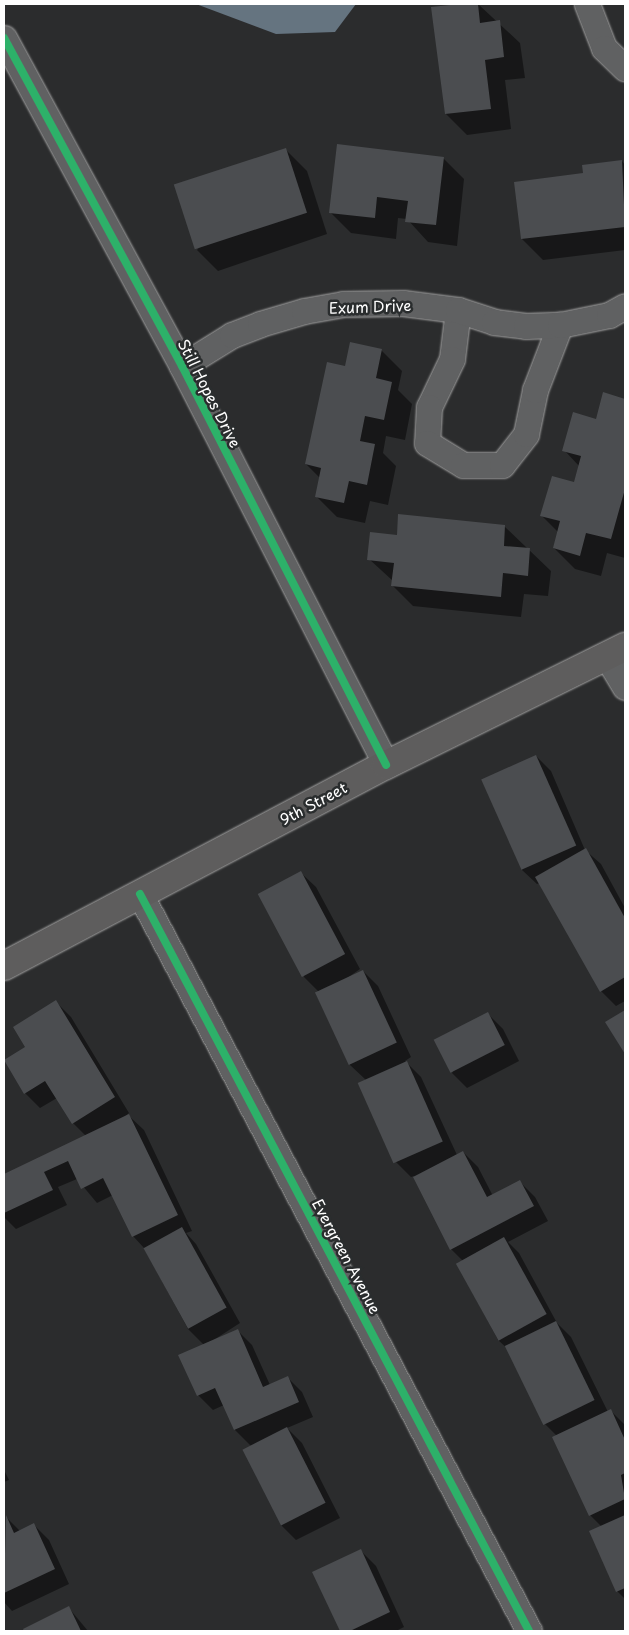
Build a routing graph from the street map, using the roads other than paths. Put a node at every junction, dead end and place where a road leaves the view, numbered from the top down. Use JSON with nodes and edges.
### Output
{"nodes":[{"id":1,"x":587,"y":4,"type":"edge"},
{"id":2,"x":4,"y":38,"type":"edge"},
{"id":3,"x":625,"y":68,"type":"edge"},
{"id":4,"x":625,"y":306,"type":"edge"},
{"id":5,"x":458,"y":310,"type":"junction"},
{"id":6,"x":560,"y":325,"type":"junction"},
{"id":7,"x":182,"y":366,"type":"junction"},
{"id":8,"x":616,"y":652,"type":"edge"},
{"id":9,"x":625,"y":687,"type":"edge"},
{"id":10,"x":386,"y":765,"type":"junction"},
{"id":11,"x":140,"y":894,"type":"junction"},
{"id":12,"x":4,"y":966,"type":"edge"},
{"id":13,"x":528,"y":1631,"type":"edge"}],
"edges":[{"from":1,"to":3,"type":"street"},
{"from":2,"to":7,"type":"street","name":"Still Hopes Drive"},
{"from":4,"to":6,"type":"street","name":"Exum Drive"},
{"from":5,"to":6,"type":"street","name":"Exum Drive"},
{"from":5,"to":6,"type":"street"},
{"from":5,"to":7,"type":"street","name":"Exum Drive"},
{"from":7,"to":10,"type":"street","name":"Still Hopes Drive"},
{"from":8,"to":9,"type":"street"},
{"from":8,"to":10,"type":"main road","name":"9th Street"},
{"from":10,"to":11,"type":"main road","name":"9th Street"},
{"from":11,"to":12,"type":"main road","name":"9th Street"},
{"from":11,"to":13,"type":"street","name":"Evergreen Avenue"}]}
